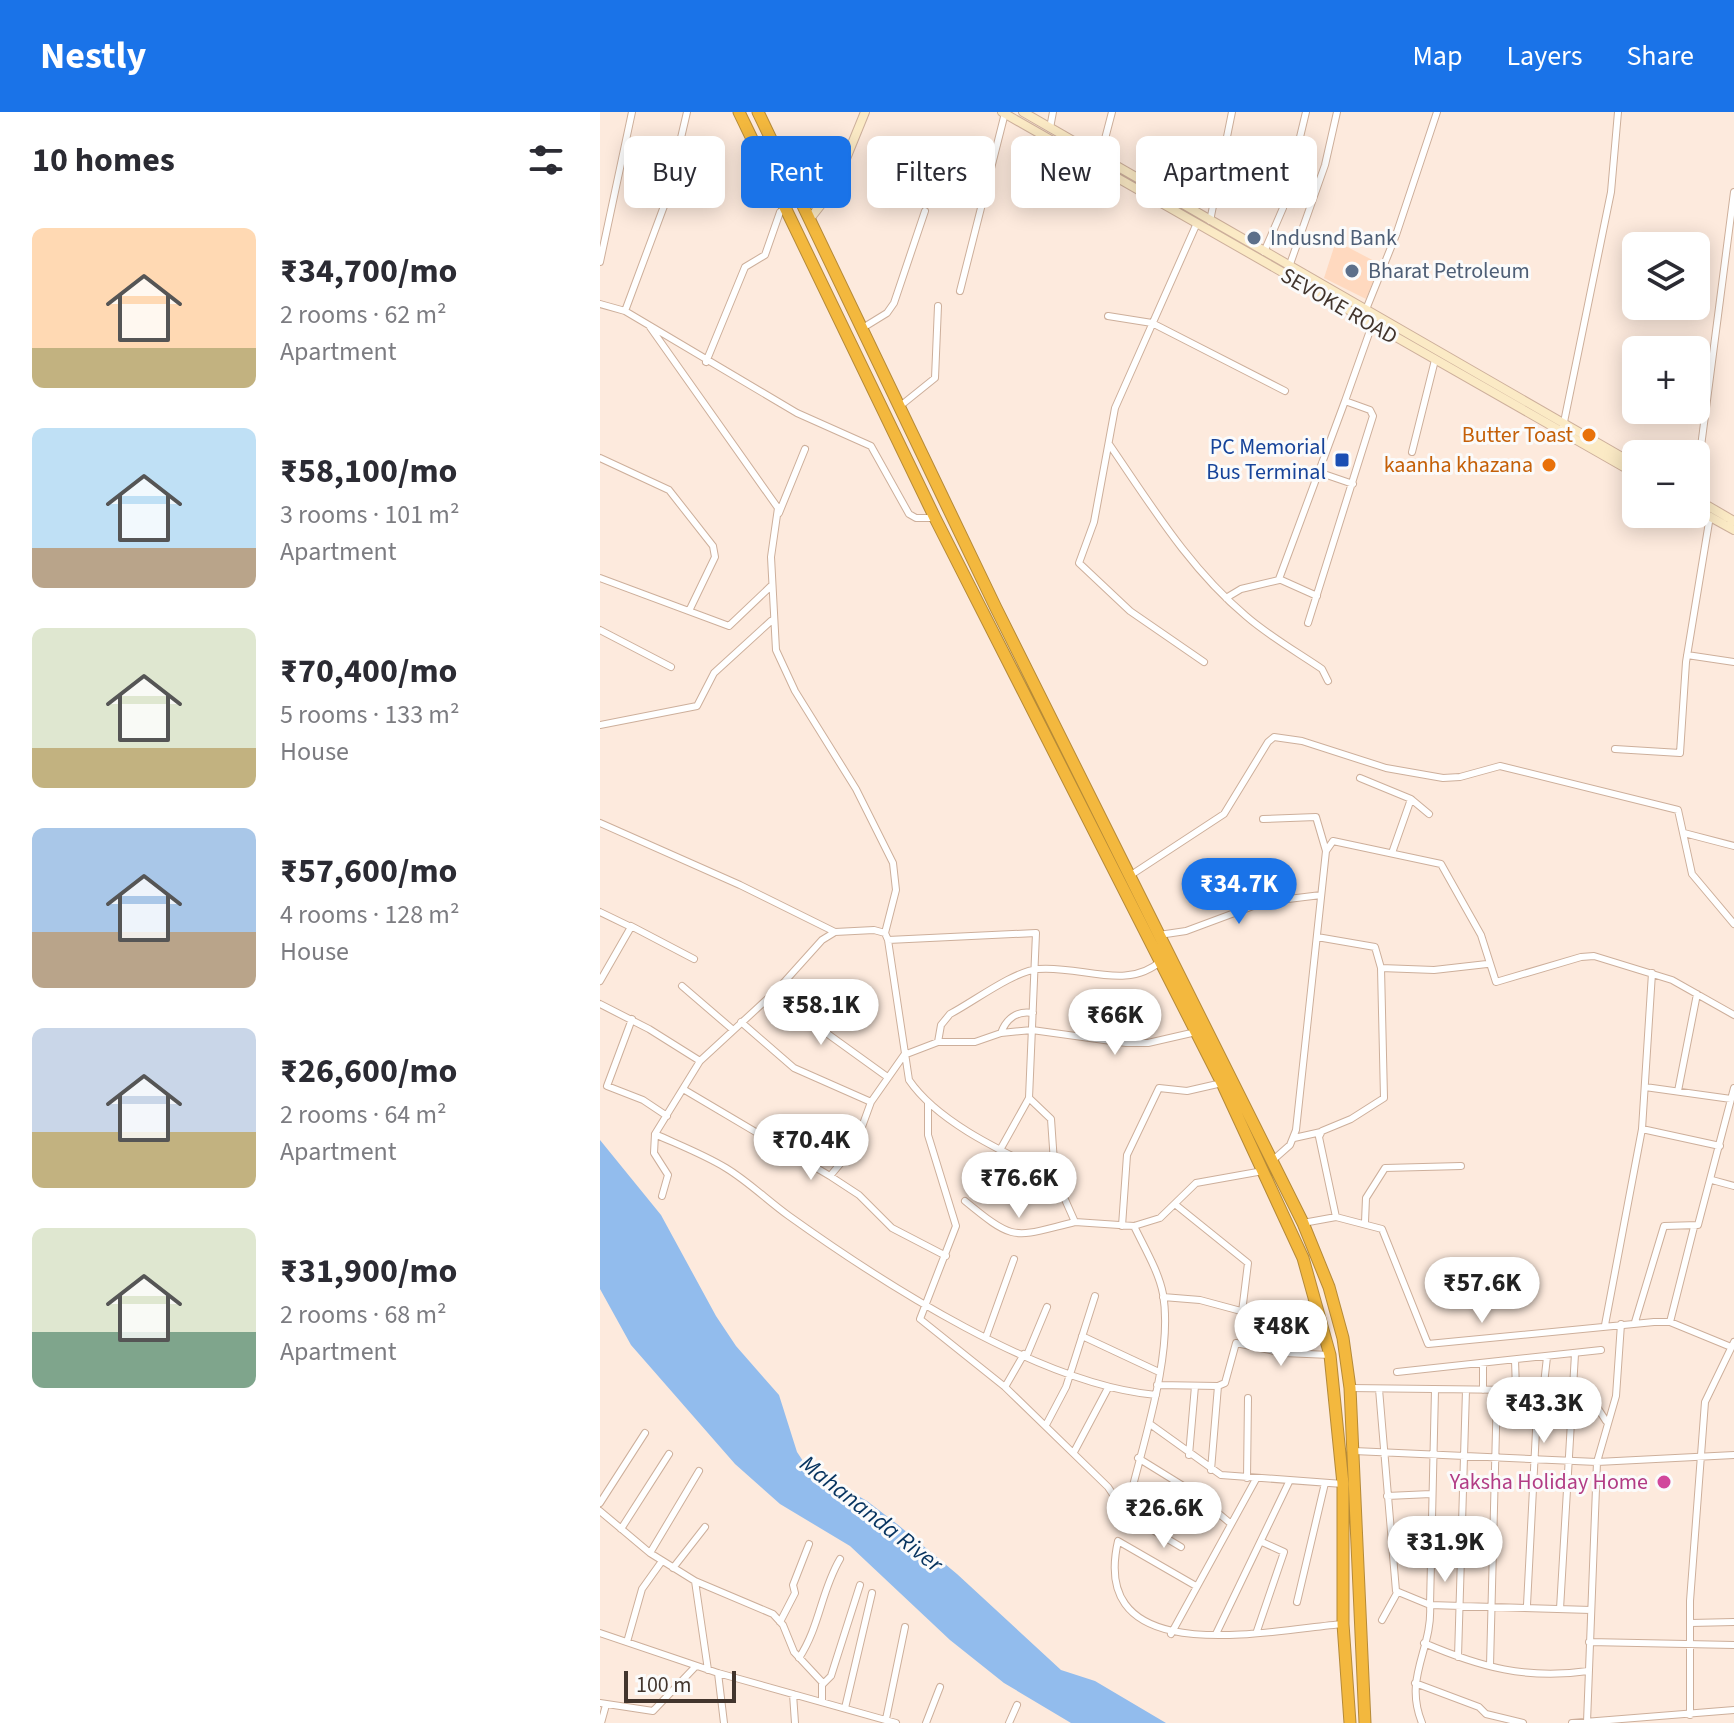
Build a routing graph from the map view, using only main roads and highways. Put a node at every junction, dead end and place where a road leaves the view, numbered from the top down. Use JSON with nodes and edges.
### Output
{"nodes":[{"id":1,"x":739,"y":112,"type":"edge"},
{"id":2,"x":758,"y":112,"type":"edge"},
{"id":3,"x":865,"y":112,"type":"edge"},
{"id":4,"x":1023,"y":112,"type":"edge"},
{"id":5,"x":1003,"y":113,"type":"edge"},
{"id":6,"x":1136,"y":182,"type":"edge"},
{"id":7,"x":1136,"y":185,"type":"edge"},
{"id":8,"x":1175,"y":208,"type":"edge"},
{"id":9,"x":1182,"y":208,"type":"edge"},
{"id":10,"x":809,"y":220,"type":"junction"},
{"id":11,"x":1364,"y":315,"type":"junction"},
{"id":12,"x":1563,"y":428,"type":"junction"},
{"id":13,"x":1622,"y":458,"type":"edge"},
{"id":14,"x":1622,"y":465,"type":"edge"},
{"id":15,"x":1710,"y":507,"type":"edge"},
{"id":16,"x":1710,"y":516,"type":"edge"},
{"id":17,"x":1734,"y":521,"type":"edge"},
{"id":18,"x":1734,"y":530,"type":"edge"},
{"id":19,"x":1164,"y":960,"type":"junction"},
{"id":20,"x":1350,"y":1723,"type":"edge"},
{"id":21,"x":1365,"y":1723,"type":"edge"}],
"edges":[{"from":1,"to":19,"type":"highway"},
{"from":2,"to":10,"type":"highway"},
{"from":3,"to":10,"type":"main road"},
{"from":4,"to":6,"type":"main road","name":"SEVOKE ROAD"},
{"from":5,"to":7,"type":"main road","name":"SEVOKE ROAD"},
{"from":8,"to":11,"type":"main road","name":"SEVOKE ROAD"},
{"from":9,"to":11,"type":"main road","name":"SEVOKE ROAD"},
{"from":10,"to":19,"type":"highway"},
{"from":11,"to":12,"type":"main road","name":"SEVOKE ROAD"},
{"from":11,"to":12,"type":"main road","name":"SEVOKE ROAD"},
{"from":12,"to":13,"type":"main road","name":"SEVOKE ROAD"},
{"from":12,"to":14,"type":"main road","name":"SEVOKE ROAD"},
{"from":15,"to":17,"type":"main road"},
{"from":16,"to":18,"type":"main road"},
{"from":19,"to":20,"type":"highway"},
{"from":19,"to":21,"type":"highway"}]}
